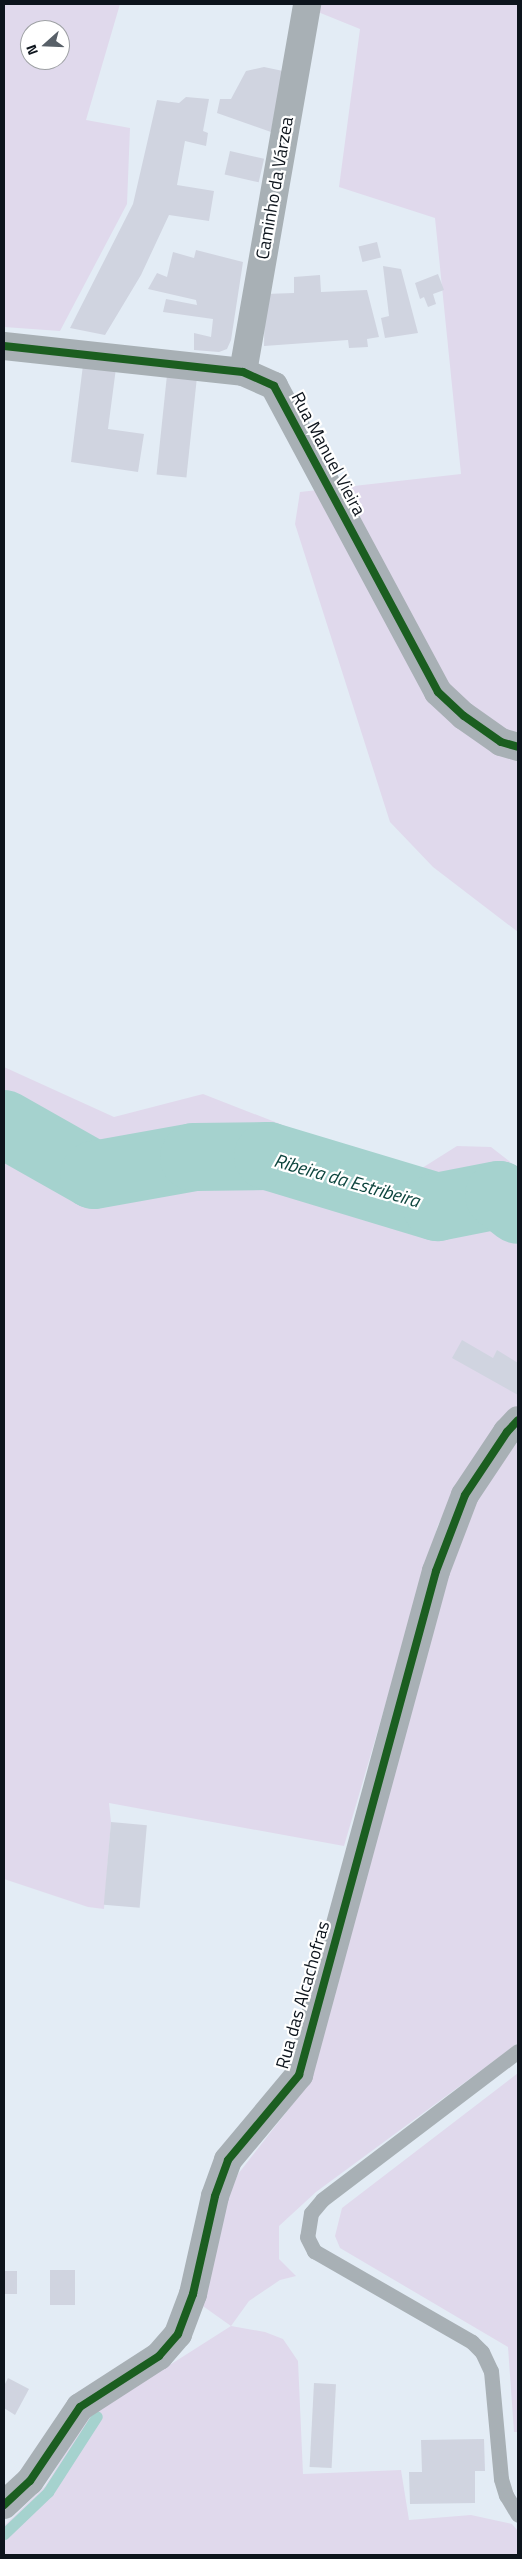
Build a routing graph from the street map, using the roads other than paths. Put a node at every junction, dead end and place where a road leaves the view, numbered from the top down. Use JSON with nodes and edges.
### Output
{"nodes":[{"id":1,"x":307,"y":4,"type":"edge"},
{"id":2,"x":4,"y":346,"type":"edge"},
{"id":3,"x":243,"y":372,"type":"junction"},
{"id":4,"x":518,"y":747,"type":"edge"},
{"id":5,"x":518,"y":1420,"type":"edge"},
{"id":6,"x":518,"y":2052,"type":"edge"},
{"id":7,"x":4,"y":2505,"type":"edge"},
{"id":8,"x":518,"y":2515,"type":"edge"}],
"edges":[{"from":1,"to":3,"type":"street","name":"Caminho da Várzea"},
{"from":2,"to":3,"type":"street","name":"Rua Manuel Vieira"},
{"from":3,"to":4,"type":"street","name":"Rua Manuel Vieira"},
{"from":5,"to":7,"type":"street","name":"Rua das Alcachofras"},
{"from":6,"to":8,"type":"lane"}]}
